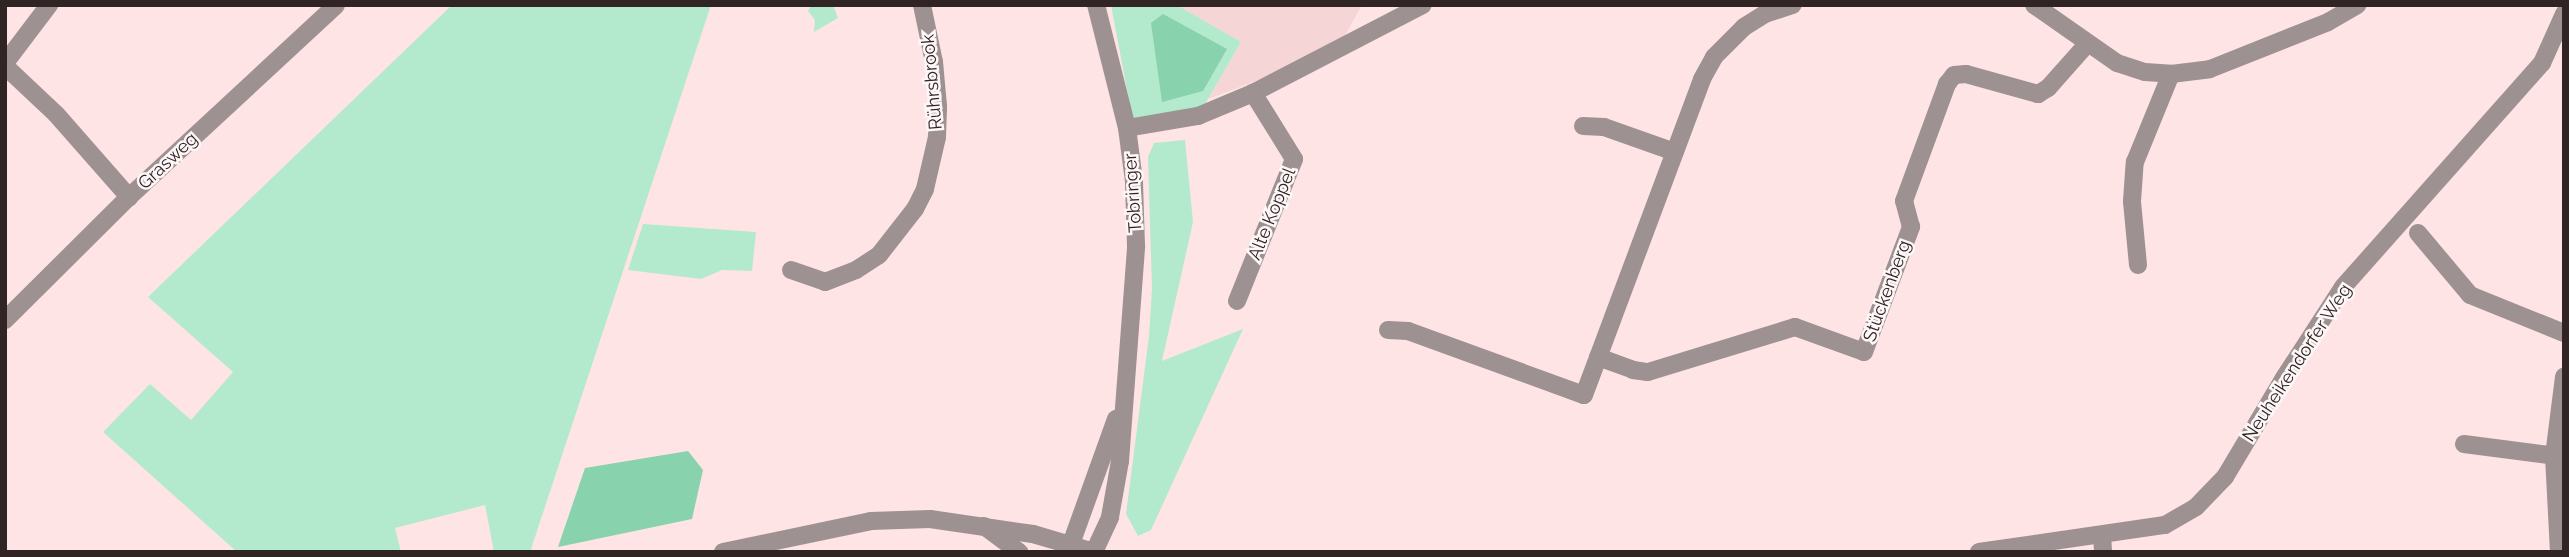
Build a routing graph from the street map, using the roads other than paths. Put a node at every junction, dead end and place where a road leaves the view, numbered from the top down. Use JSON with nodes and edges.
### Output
{"nodes":[{"id":1,"x":49,"y":5,"type":"edge"},
{"id":2,"x":336,"y":5,"type":"edge"},
{"id":3,"x":922,"y":5,"type":"edge"},
{"id":4,"x":1096,"y":5,"type":"edge"},
{"id":5,"x":1423,"y":5,"type":"edge"},
{"id":6,"x":1793,"y":5,"type":"edge"},
{"id":7,"x":2034,"y":5,"type":"edge"},
{"id":8,"x":2357,"y":5,"type":"edge"},
{"id":9,"x":2564,"y":14,"type":"edge"},
{"id":10,"x":2087,"y":44,"type":"junction"},
{"id":11,"x":5,"y":64,"type":"edge"},
{"id":12,"x":2171,"y":74,"type":"junction"},
{"id":13,"x":1253,"y":93,"type":"junction"},
{"id":14,"x":1583,"y":126,"type":"dead end"},
{"id":15,"x":1127,"y":128,"type":"junction"},
{"id":16,"x":1675,"y":152,"type":"junction"},
{"id":17,"x":129,"y":197,"type":"junction"},
{"id":18,"x":2418,"y":233,"type":"dead end"},
{"id":19,"x":2138,"y":265,"type":"dead end"},
{"id":20,"x":791,"y":270,"type":"dead end"},
{"id":21,"x":1237,"y":301,"type":"dead end"},
{"id":22,"x":5,"y":320,"type":"edge"},
{"id":23,"x":1388,"y":330,"type":"dead end"},
{"id":24,"x":2564,"y":333,"type":"edge"},
{"id":25,"x":1598,"y":357,"type":"junction"},
{"id":26,"x":2564,"y":377,"type":"edge"},
{"id":27,"x":1126,"y":385,"type":"junction"},
{"id":28,"x":2464,"y":444,"type":"dead end"},
{"id":29,"x":2559,"y":456,"type":"edge"},
{"id":30,"x":981,"y":524,"type":"junction"},
{"id":31,"x":2102,"y":544,"type":"edge"},
{"id":32,"x":1069,"y":548,"type":"edge"},
{"id":33,"x":723,"y":552,"type":"edge"},
{"id":34,"x":1019,"y":552,"type":"edge"},
{"id":35,"x":1094,"y":552,"type":"edge"},
{"id":36,"x":1979,"y":552,"type":"edge"},
{"id":37,"x":2559,"y":552,"type":"edge"}],
"edges":[{"from":1,"to":11,"type":"street"},
{"from":2,"to":17,"type":"street","name":"Grasweg"},
{"from":3,"to":20,"type":"street","name":"Rührsbrook"},
{"from":4,"to":15,"type":"street","name":"Tobringer"},
{"from":5,"to":13,"type":"street"},
{"from":6,"to":16,"type":"street"},
{"from":7,"to":10,"type":"street"},
{"from":8,"to":12,"type":"street"},
{"from":9,"to":31,"type":"street","name":"Neuheikendorfer Weg"},
{"from":10,"to":12,"type":"street"},
{"from":10,"to":25,"type":"street","name":"Stückenberg"},
{"from":11,"to":17,"type":"street"},
{"from":12,"to":19,"type":"street"},
{"from":13,"to":15,"type":"street"},
{"from":13,"to":21,"type":"street","name":"Alte Koppel"},
{"from":14,"to":16,"type":"street"},
{"from":15,"to":27,"type":"street","name":"Tobringer"},
{"from":16,"to":25,"type":"street"},
{"from":17,"to":22,"type":"street","name":"Grasweg"},
{"from":18,"to":24,"type":"street"},
{"from":23,"to":25,"type":"street"},
{"from":26,"to":29,"type":"street"},
{"from":27,"to":32,"type":"street","name":"Tobringer"},
{"from":27,"to":35,"type":"street","name":"Tobringer"},
{"from":28,"to":29,"type":"street"},
{"from":29,"to":37,"type":"street"},
{"from":30,"to":32,"type":"street"},
{"from":30,"to":33,"type":"street"},
{"from":30,"to":34,"type":"street"},
{"from":31,"to":36,"type":"street","name":"Neuheikendorfer Weg"},
{"from":32,"to":35,"type":"street"}]}
